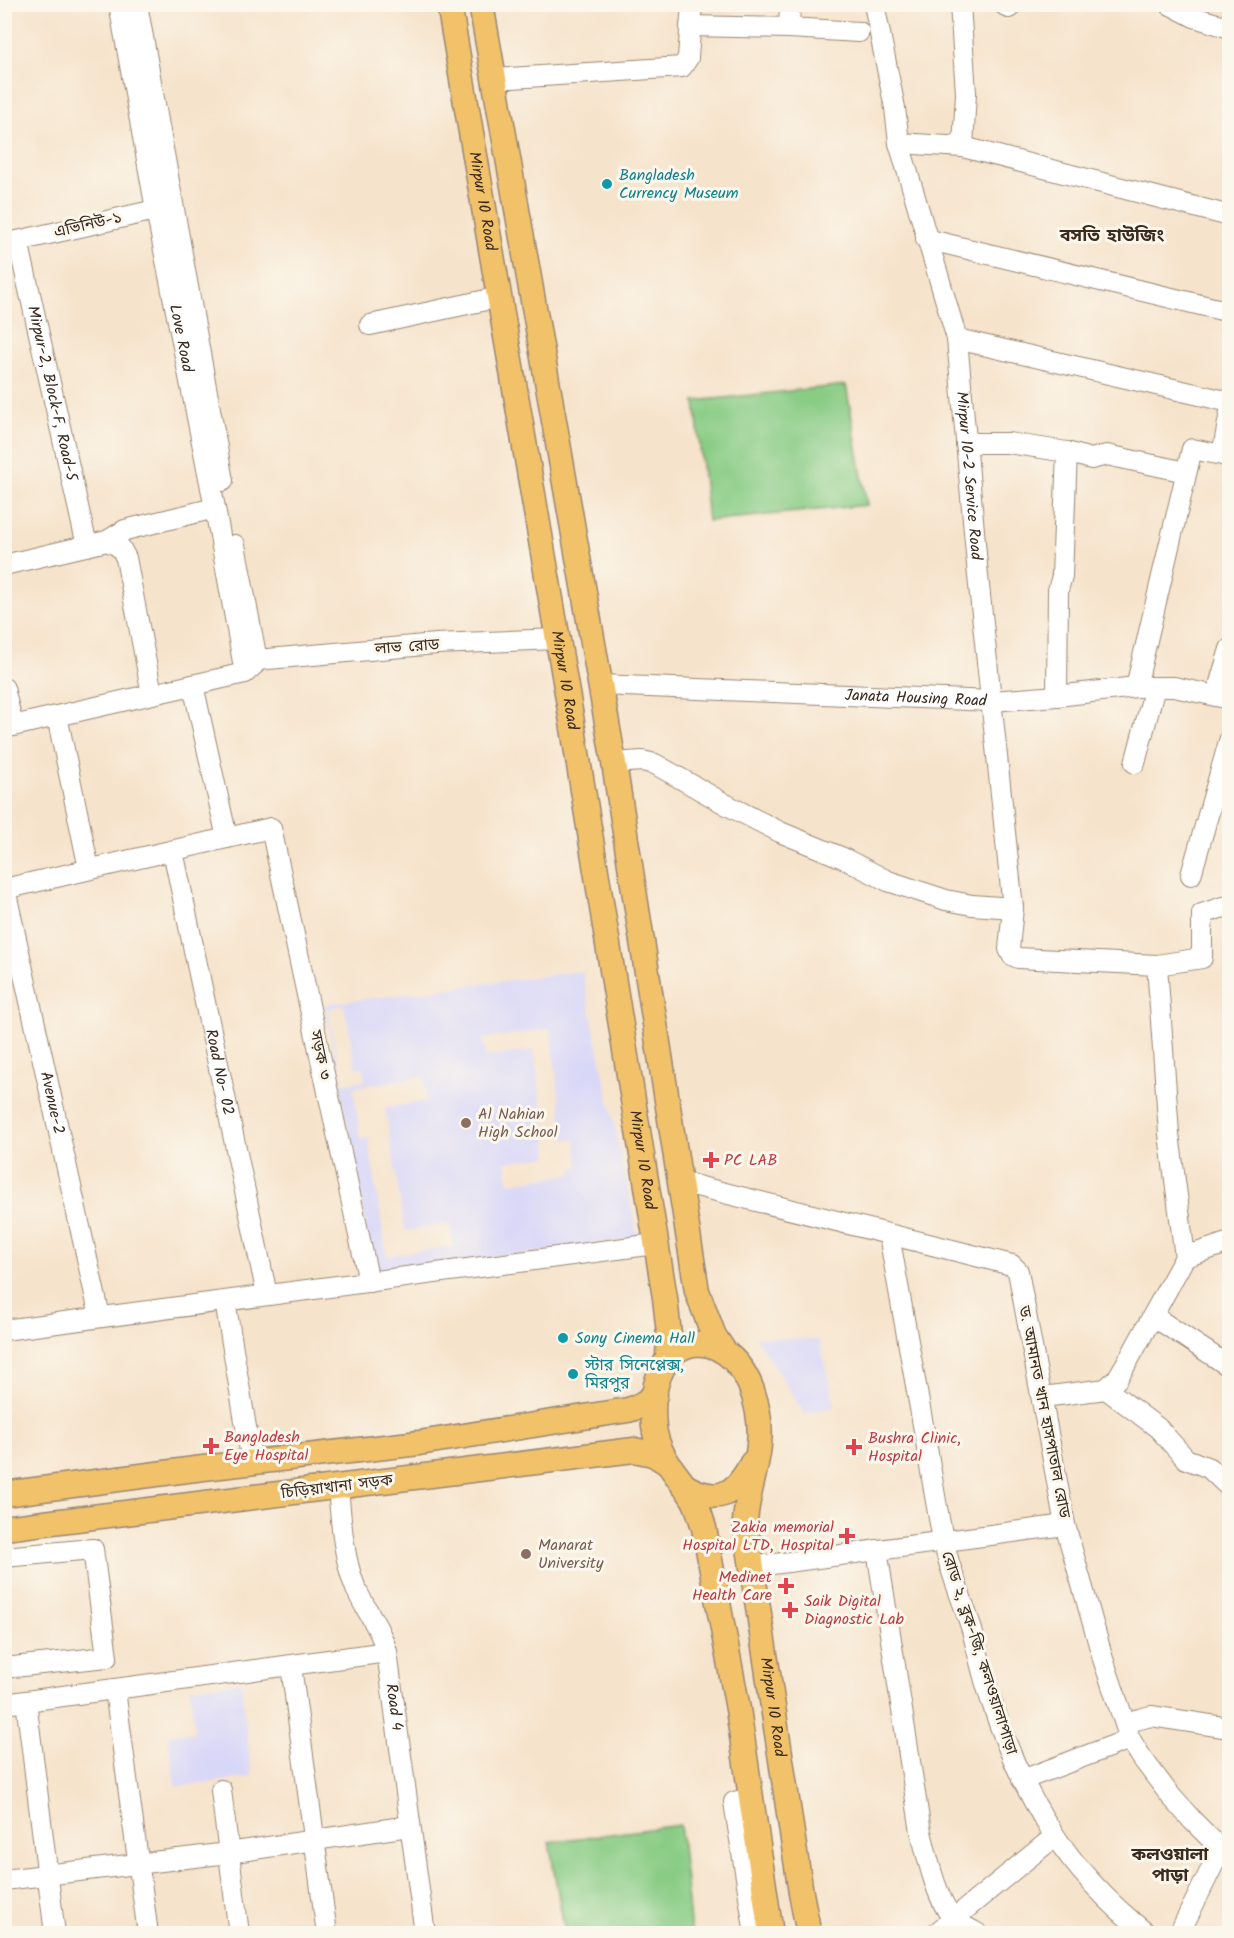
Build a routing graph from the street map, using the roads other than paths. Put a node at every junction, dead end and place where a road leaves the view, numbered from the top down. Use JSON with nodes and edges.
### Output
{"nodes":[{"id":1,"x":120,"y":4,"type":"edge"},
{"id":2,"x":137,"y":4,"type":"edge"},
{"id":3,"x":449,"y":4,"type":"edge"},
{"id":4,"x":481,"y":4,"type":"edge"},
{"id":5,"x":692,"y":4,"type":"edge"},
{"id":6,"x":790,"y":4,"type":"edge"},
{"id":7,"x":874,"y":4,"type":"edge"},
{"id":8,"x":960,"y":4,"type":"edge"},
{"id":9,"x":1169,"y":4,"type":"edge"},
{"id":10,"x":690,"y":26,"type":"junction"},
{"id":11,"x":789,"y":28,"type":"junction"},
{"id":12,"x":1230,"y":28,"type":"edge"},
{"id":13,"x":859,"y":32,"type":"dead end"},
{"id":14,"x":495,"y":79,"type":"junction"},
{"id":15,"x":899,"y":143,"type":"junction"},
{"id":16,"x":963,"y":147,"type":"junction"},
{"id":17,"x":164,"y":208,"type":"junction"},
{"id":18,"x":1230,"y":216,"type":"edge"},
{"id":19,"x":926,"y":239,"type":"junction"},
{"id":20,"x":11,"y":242,"type":"edge"},
{"id":21,"x":500,"y":297,"type":"junction"},
{"id":22,"x":1230,"y":312,"type":"edge"},
{"id":23,"x":370,"y":325,"type":"dead end"},
{"id":24,"x":538,"y":334,"type":"junction"},
{"id":25,"x":507,"y":339,"type":"junction"},
{"id":26,"x":957,"y":339,"type":"junction"},
{"id":27,"x":1230,"y":402,"type":"edge"},
{"id":28,"x":1230,"y":412,"type":"edge"},
{"id":29,"x":966,"y":443,"type":"junction"},
{"id":30,"x":1067,"y":452,"type":"junction"},
{"id":31,"x":1186,"y":472,"type":"junction"},
{"id":32,"x":215,"y":508,"type":"junction"},
{"id":33,"x":107,"y":541,"type":"junction"},
{"id":34,"x":87,"y":546,"type":"junction"},
{"id":35,"x":4,"y":565,"type":"edge"},
{"id":36,"x":558,"y":639,"type":"junction"},
{"id":37,"x":1230,"y":649,"type":"edge"},
{"id":38,"x":247,"y":661,"type":"junction"},
{"id":39,"x":193,"y":685,"type":"junction"},
{"id":40,"x":600,"y":686,"type":"junction"},
{"id":41,"x":1145,"y":687,"type":"junction"},
{"id":42,"x":4,"y":688,"type":"edge"},
{"id":43,"x":152,"y":694,"type":"junction"},
{"id":44,"x":1057,"y":696,"type":"junction"},
{"id":45,"x":1223,"y":697,"type":"edge"},
{"id":46,"x":992,"y":701,"type":"junction"},
{"id":47,"x":57,"y":716,"type":"junction"},
{"id":48,"x":9,"y":727,"type":"edge"},
{"id":49,"x":1230,"y":738,"type":"edge"},
{"id":50,"x":614,"y":763,"type":"junction"},
{"id":51,"x":1135,"y":763,"type":"dead end"},
{"id":52,"x":227,"y":838,"type":"junction"},
{"id":53,"x":173,"y":851,"type":"junction"},
{"id":54,"x":89,"y":870,"type":"junction"},
{"id":55,"x":1191,"y":875,"type":"dead end"},
{"id":56,"x":5,"y":889,"type":"edge"},
{"id":57,"x":1013,"y":908,"type":"junction"},
{"id":58,"x":1230,"y":908,"type":"edge"},
{"id":59,"x":1157,"y":965,"type":"junction"},
{"id":60,"x":681,"y":1182,"type":"junction"},
{"id":61,"x":889,"y":1235,"type":"junction"},
{"id":62,"x":1230,"y":1242,"type":"edge"},
{"id":63,"x":656,"y":1244,"type":"junction"},
{"id":64,"x":1185,"y":1257,"type":"junction"},
{"id":65,"x":369,"y":1282,"type":"junction"},
{"id":66,"x":267,"y":1295,"type":"junction"},
{"id":67,"x":225,"y":1301,"type":"junction"},
{"id":68,"x":1153,"y":1316,"type":"junction"},
{"id":69,"x":100,"y":1317,"type":"junction"},
{"id":70,"x":4,"y":1330,"type":"edge"},
{"id":71,"x":724,"y":1351,"type":"junction"},
{"id":72,"x":668,"y":1357,"type":"junction"},
{"id":73,"x":1230,"y":1368,"type":"edge"},
{"id":74,"x":1106,"y":1389,"type":"junction"},
{"id":75,"x":655,"y":1395,"type":"junction"},
{"id":76,"x":1042,"y":1397,"type":"junction"},
{"id":77,"x":760,"y":1444,"type":"junction"},
{"id":78,"x":252,"y":1463,"type":"junction"},
{"id":79,"x":667,"y":1463,"type":"junction"},
{"id":80,"x":338,"y":1487,"type":"junction"},
{"id":81,"x":1230,"y":1488,"type":"edge"},
{"id":82,"x":688,"y":1492,"type":"junction"},
{"id":83,"x":4,"y":1494,"type":"edge"},
{"id":84,"x":1065,"y":1525,"type":"junction"},
{"id":85,"x":4,"y":1528,"type":"edge"},
{"id":86,"x":943,"y":1541,"type":"junction"},
{"id":87,"x":876,"y":1550,"type":"junction"},
{"id":88,"x":4,"y":1557,"type":"edge"},
{"id":89,"x":751,"y":1567,"type":"junction"},
{"id":90,"x":387,"y":1652,"type":"junction"},
{"id":91,"x":291,"y":1666,"type":"junction"},
{"id":92,"x":4,"y":1668,"type":"edge"},
{"id":93,"x":115,"y":1690,"type":"junction"},
{"id":94,"x":26,"y":1701,"type":"junction"},
{"id":95,"x":4,"y":1704,"type":"edge"},
{"id":96,"x":1230,"y":1728,"type":"edge"},
{"id":97,"x":1127,"y":1731,"type":"junction"},
{"id":98,"x":1022,"y":1780,"type":"junction"},
{"id":99,"x":221,"y":1790,"type":"dead end"},
{"id":100,"x":751,"y":1798,"type":"junction"},
{"id":101,"x":409,"y":1826,"type":"junction"},
{"id":102,"x":1054,"y":1837,"type":"junction"},
{"id":103,"x":314,"y":1840,"type":"junction"},
{"id":104,"x":1225,"y":1852,"type":"edge"},
{"id":105,"x":228,"y":1853,"type":"junction"},
{"id":106,"x":139,"y":1863,"type":"junction"},
{"id":107,"x":47,"y":1875,"type":"junction"},
{"id":108,"x":4,"y":1880,"type":"edge"},
{"id":109,"x":954,"y":1918,"type":"junction"},
{"id":110,"x":56,"y":1934,"type":"edge"},
{"id":111,"x":148,"y":1934,"type":"edge"},
{"id":112,"x":240,"y":1934,"type":"edge"},
{"id":113,"x":327,"y":1934,"type":"edge"},
{"id":114,"x":425,"y":1934,"type":"edge"},
{"id":115,"x":755,"y":1934,"type":"edge"},
{"id":116,"x":771,"y":1934,"type":"edge"},
{"id":117,"x":809,"y":1934,"type":"edge"},
{"id":118,"x":935,"y":1934,"type":"edge"},
{"id":119,"x":978,"y":1934,"type":"edge"},
{"id":120,"x":1147,"y":1934,"type":"edge"},
{"id":121,"x":1179,"y":1934,"type":"edge"}],
"edges":[{"from":1,"to":17,"type":"street","name":"Love Road"},
{"from":2,"to":17,"type":"street","name":"Love Road"},
{"from":3,"to":21,"type":"main road","name":"Mirpur 10 Road"},
{"from":4,"to":14,"type":"main road","name":"Mirpur 10 Road"},
{"from":5,"to":10,"type":"street"},
{"from":6,"to":11,"type":"street"},
{"from":7,"to":15,"type":"street","name":"Mirpur 10-2 Service Road"},
{"from":8,"to":16,"type":"street"},
{"from":9,"to":12,"type":"street"},
{"from":10,"to":11,"type":"street"},
{"from":10,"to":14,"type":"street"},
{"from":11,"to":13,"type":"street"},
{"from":14,"to":24,"type":"main road","name":"Mirpur 10 Road"},
{"from":15,"to":16,"type":"street"},
{"from":15,"to":19,"type":"street","name":"Mirpur 10-2 Service Road"},
{"from":16,"to":18,"type":"street"},
{"from":17,"to":20,"type":"street","name":"এভিনিউ-১"},
{"from":17,"to":32,"type":"street","name":"Love Road"},
{"from":17,"to":38,"type":"street","name":"Love Road"},
{"from":19,"to":22,"type":"street"},
{"from":19,"to":26,"type":"street","name":"Mirpur 10-2 Service Road"},
{"from":20,"to":34,"type":"street","name":"Mirpur-2, Block-F, Road-5"},
{"from":21,"to":23,"type":"street"},
{"from":21,"to":25,"type":"main road","name":"Mirpur 10 Road"},
{"from":24,"to":25,"type":"main road"},
{"from":24,"to":40,"type":"main road","name":"Mirpur 10 Road"},
{"from":25,"to":36,"type":"main road","name":"Mirpur 10 Road"},
{"from":26,"to":27,"type":"street"},
{"from":26,"to":29,"type":"street","name":"Mirpur 10-2 Service Road"},
{"from":28,"to":31,"type":"street"},
{"from":29,"to":30,"type":"street"},
{"from":29,"to":46,"type":"street","name":"Mirpur 10-2 Service Road"},
{"from":30,"to":31,"type":"street"},
{"from":30,"to":44,"type":"street"},
{"from":31,"to":41,"type":"street"},
{"from":32,"to":33,"type":"street"},
{"from":32,"to":38,"type":"street","name":"Love Road"},
{"from":33,"to":34,"type":"street"},
{"from":33,"to":43,"type":"street"},
{"from":34,"to":35,"type":"street"},
{"from":36,"to":38,"type":"street","name":"লাভ রোড"},
{"from":36,"to":63,"type":"main road","name":"Mirpur 10 Road"},
{"from":37,"to":45,"type":"street"},
{"from":38,"to":39,"type":"street","name":"লাভ রোড"},
{"from":39,"to":43,"type":"street","name":"লাভ রোড"},
{"from":39,"to":52,"type":"street"},
{"from":40,"to":46,"type":"street","name":"Janata Housing Road"},
{"from":40,"to":50,"type":"main road","name":"Mirpur 10 Road"},
{"from":41,"to":44,"type":"street","name":"Janata Housing Road"},
{"from":41,"to":45,"type":"street","name":"Janata Housing Road"},
{"from":41,"to":51,"type":"street"},
{"from":42,"to":48,"type":"street"},
{"from":43,"to":47,"type":"street","name":"লাভ রোড"},
{"from":44,"to":46,"type":"street","name":"Janata Housing Road"},
{"from":46,"to":57,"type":"street","name":"Mirpur 10-2 Service Road"},
{"from":47,"to":48,"type":"street","name":"লাভ রোড"},
{"from":47,"to":54,"type":"street"},
{"from":49,"to":55,"type":"street"},
{"from":50,"to":57,"type":"street"},
{"from":50,"to":60,"type":"main road","name":"Mirpur 10 Road"},
{"from":52,"to":53,"type":"street"},
{"from":52,"to":65,"type":"street","name":"সড়ক ৩"},
{"from":53,"to":54,"type":"street"},
{"from":53,"to":66,"type":"street","name":"Road No- 02"},
{"from":54,"to":56,"type":"street"},
{"from":56,"to":69,"type":"street","name":"Avenue-2"},
{"from":57,"to":59,"type":"street","name":"Mirpur 10-2 Service Road"},
{"from":58,"to":59,"type":"street"},
{"from":59,"to":64,"type":"street"},
{"from":60,"to":61,"type":"street","name":"ড. আমানত খান হাসপাতাল রোড"},
{"from":60,"to":71,"type":"main road","name":"Mirpur 10 Road"},
{"from":61,"to":76,"type":"street","name":"ড. আমানত খান হাসপাতাল রোড"},
{"from":61,"to":86,"type":"street","name":"রোড ২, ব্লক-জি, কলওয়ালাপাড়া"},
{"from":62,"to":64,"type":"street"},
{"from":63,"to":65,"type":"street"},
{"from":63,"to":72,"type":"main road","name":"Mirpur 10 Road"},
{"from":64,"to":68,"type":"street"},
{"from":65,"to":66,"type":"street"},
{"from":66,"to":67,"type":"street"},
{"from":67,"to":69,"type":"street"},
{"from":67,"to":78,"type":"street"},
{"from":68,"to":73,"type":"street"},
{"from":68,"to":74,"type":"street"},
{"from":69,"to":70,"type":"street"},
{"from":71,"to":72,"type":"main road"},
{"from":71,"to":77,"type":"main road"},
{"from":72,"to":75,"type":"main road"},
{"from":74,"to":76,"type":"street"},
{"from":74,"to":81,"type":"street"},
{"from":75,"to":78,"type":"main road","name":"চিড়িয়াখানা সড়ক"},
{"from":75,"to":79,"type":"main road"},
{"from":76,"to":84,"type":"street","name":"ড. আমানত খান হাসপাতাল রোড"},
{"from":77,"to":82,"type":"main road"},
{"from":77,"to":89,"type":"main road","name":"Mirpur 10 Road"},
{"from":78,"to":83,"type":"main road","name":"চিড়িয়াখানা সড়ক"},
{"from":79,"to":80,"type":"main road","name":"চিড়িয়াখানা সড়ক"},
{"from":79,"to":82,"type":"main road"},
{"from":80,"to":85,"type":"main road","name":"চিড়িয়াখানা সড়ক"},
{"from":80,"to":90,"type":"street","name":"Road 4"},
{"from":82,"to":100,"type":"main road"},
{"from":84,"to":86,"type":"street"},
{"from":84,"to":97,"type":"street","name":"ড. আমানত খান হাসপাতাল রোড"},
{"from":86,"to":87,"type":"street"},
{"from":86,"to":98,"type":"street","name":"রোড ২, ব্লক-জি, কলওয়ালাপাড়া"},
{"from":87,"to":89,"type":"street"},
{"from":87,"to":109,"type":"street"},
{"from":88,"to":92,"type":"street"},
{"from":89,"to":117,"type":"main road","name":"Mirpur 10 Road"},
{"from":90,"to":91,"type":"street"},
{"from":90,"to":101,"type":"street","name":"Road 4"},
{"from":91,"to":93,"type":"street"},
{"from":91,"to":103,"type":"street"},
{"from":93,"to":94,"type":"street"},
{"from":93,"to":106,"type":"street"},
{"from":94,"to":95,"type":"street"},
{"from":94,"to":107,"type":"street"},
{"from":96,"to":97,"type":"street"},
{"from":97,"to":98,"type":"street"},
{"from":97,"to":104,"type":"street","name":"ড. আমানত খান হাসপাতাল রোড"},
{"from":98,"to":102,"type":"street","name":"রোড ২, ব্লক-জি, কলওয়ালাপাড়া"},
{"from":99,"to":105,"type":"street"},
{"from":100,"to":115,"type":"street"},
{"from":100,"to":116,"type":"main road"},
{"from":101,"to":103,"type":"street"},
{"from":101,"to":114,"type":"street","name":"Road 4"},
{"from":102,"to":109,"type":"street"},
{"from":102,"to":120,"type":"street","name":"রোড ২, ব্লক-জি, কলওয়ালাপাড়া"},
{"from":103,"to":105,"type":"street"},
{"from":103,"to":113,"type":"street"},
{"from":104,"to":121,"type":"street"},
{"from":105,"to":106,"type":"street"},
{"from":105,"to":112,"type":"street"},
{"from":106,"to":107,"type":"street"},
{"from":106,"to":111,"type":"street"},
{"from":107,"to":108,"type":"street"},
{"from":107,"to":110,"type":"street"},
{"from":109,"to":118,"type":"street"},
{"from":109,"to":119,"type":"street"}]}
